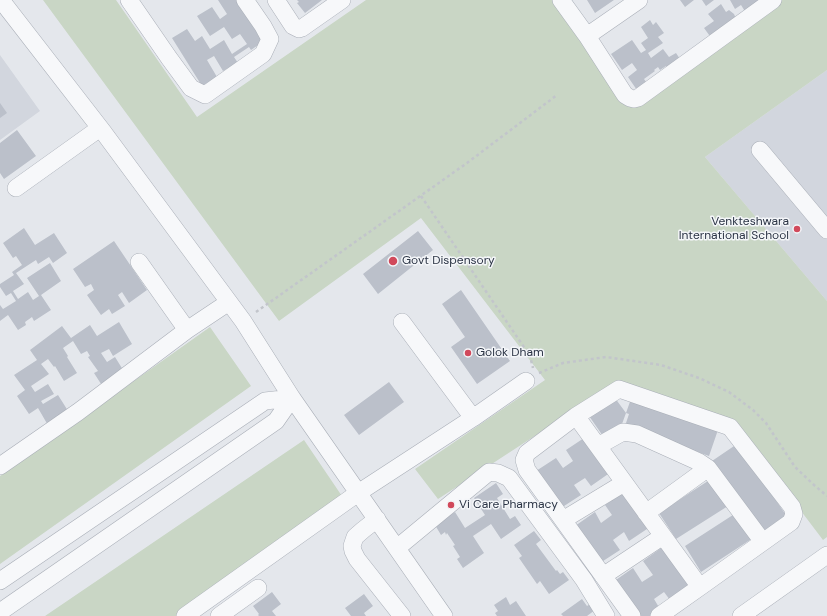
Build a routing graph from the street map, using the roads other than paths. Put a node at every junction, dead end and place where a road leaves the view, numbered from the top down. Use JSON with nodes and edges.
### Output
{"nodes":[{"id":1,"x":2,"y":0,"type":"edge"},
{"id":2,"x":129,"y":0,"type":"edge"},
{"id":3,"x":244,"y":0,"type":"edge"},
{"id":4,"x":276,"y":0,"type":"edge"},
{"id":5,"x":342,"y":0,"type":"edge"},
{"id":6,"x":562,"y":0,"type":"edge"},
{"id":7,"x":639,"y":0,"type":"edge"},
{"id":8,"x":773,"y":0,"type":"edge"},
{"id":9,"x":587,"y":36,"type":"junction"},
{"id":10,"x":100,"y":128,"type":"junction"},
{"id":11,"x":760,"y":150,"type":"dead end"},
{"id":12,"x":16,"y":188,"type":"dead end"},
{"id":13,"x":827,"y":230,"type":"edge"},
{"id":14,"x":139,"y":262,"type":"dead end"},
{"id":15,"x":229,"y":302,"type":"junction"},
{"id":16,"x":402,"y":322,"type":"dead end"},
{"id":17,"x":187,"y":330,"type":"junction"},
{"id":18,"x":526,"y":381,"type":"road end"},
{"id":19,"x":292,"y":398,"type":"junction"},
{"id":20,"x":576,"y":416,"type":"junction"},
{"id":21,"x":473,"y":418,"type":"junction"},
{"id":22,"x":598,"y":446,"type":"junction"},
{"id":23,"x":0,"y":466,"type":"edge"},
{"id":24,"x":708,"y":468,"type":"junction"},
{"id":25,"x":624,"y":483,"type":"junction"},
{"id":26,"x":358,"y":493,"type":"junction"},
{"id":27,"x":646,"y":513,"type":"junction"},
{"id":28,"x":377,"y":520,"type":"junction"},
{"id":29,"x":563,"y":520,"type":"junction"},
{"id":30,"x":663,"y":536,"type":"junction"},
{"id":31,"x":763,"y":542,"type":"junction"},
{"id":32,"x":397,"y":548,"type":"junction"},
{"id":33,"x":827,"y":555,"type":"edge"},
{"id":34,"x":603,"y":576,"type":"junction"},
{"id":35,"x":0,"y":582,"type":"edge"},
{"id":36,"x":700,"y":587,"type":"junction"},
{"id":37,"x":258,"y":588,"type":"dead end"},
{"id":38,"x":0,"y":612,"type":"edge"},
{"id":39,"x":750,"y":613,"type":"edge"},
{"id":40,"x":185,"y":616,"type":"edge"},
{"id":41,"x":219,"y":616,"type":"edge"},
{"id":42,"x":402,"y":616,"type":"edge"},
{"id":43,"x":444,"y":616,"type":"edge"},
{"id":44,"x":606,"y":616,"type":"edge"},
{"id":45,"x":632,"y":616,"type":"edge"},
{"id":46,"x":659,"y":616,"type":"edge"}],
"edges":[{"from":1,"to":10,"type":"street"},
{"from":2,"to":3,"type":"street"},
{"from":4,"to":5,"type":"street"},
{"from":6,"to":9,"type":"street"},
{"from":7,"to":9,"type":"street"},
{"from":8,"to":9,"type":"street"},
{"from":10,"to":12,"type":"street"},
{"from":10,"to":15,"type":"street"},
{"from":11,"to":13,"type":"street"},
{"from":14,"to":17,"type":"street"},
{"from":15,"to":17,"type":"street"},
{"from":15,"to":19,"type":"street"},
{"from":16,"to":21,"type":"street"},
{"from":17,"to":23,"type":"street"},
{"from":18,"to":21,"type":"street"},
{"from":19,"to":26,"type":"street"},
{"from":19,"to":35,"type":"street"},
{"from":19,"to":38,"type":"street"},
{"from":20,"to":22,"type":"street"},
{"from":20,"to":29,"type":"street"},
{"from":20,"to":31,"type":"street"},
{"from":21,"to":26,"type":"street"},
{"from":22,"to":24,"type":"street"},
{"from":22,"to":25,"type":"street"},
{"from":24,"to":27,"type":"street"},
{"from":24,"to":31,"type":"street"},
{"from":25,"to":27,"type":"street"},
{"from":25,"to":29,"type":"street"},
{"from":26,"to":28,"type":"street"},
{"from":26,"to":40,"type":"street"},
{"from":27,"to":30,"type":"street"},
{"from":28,"to":32,"type":"street"},
{"from":28,"to":42,"type":"street"},
{"from":29,"to":34,"type":"street"},
{"from":30,"to":34,"type":"street"},
{"from":30,"to":36,"type":"street"},
{"from":31,"to":36,"type":"street"},
{"from":32,"to":43,"type":"street"},
{"from":32,"to":44,"type":"street"},
{"from":33,"to":39,"type":"street"},
{"from":34,"to":45,"type":"street"},
{"from":36,"to":46,"type":"street"},
{"from":37,"to":41,"type":"street"}]}
